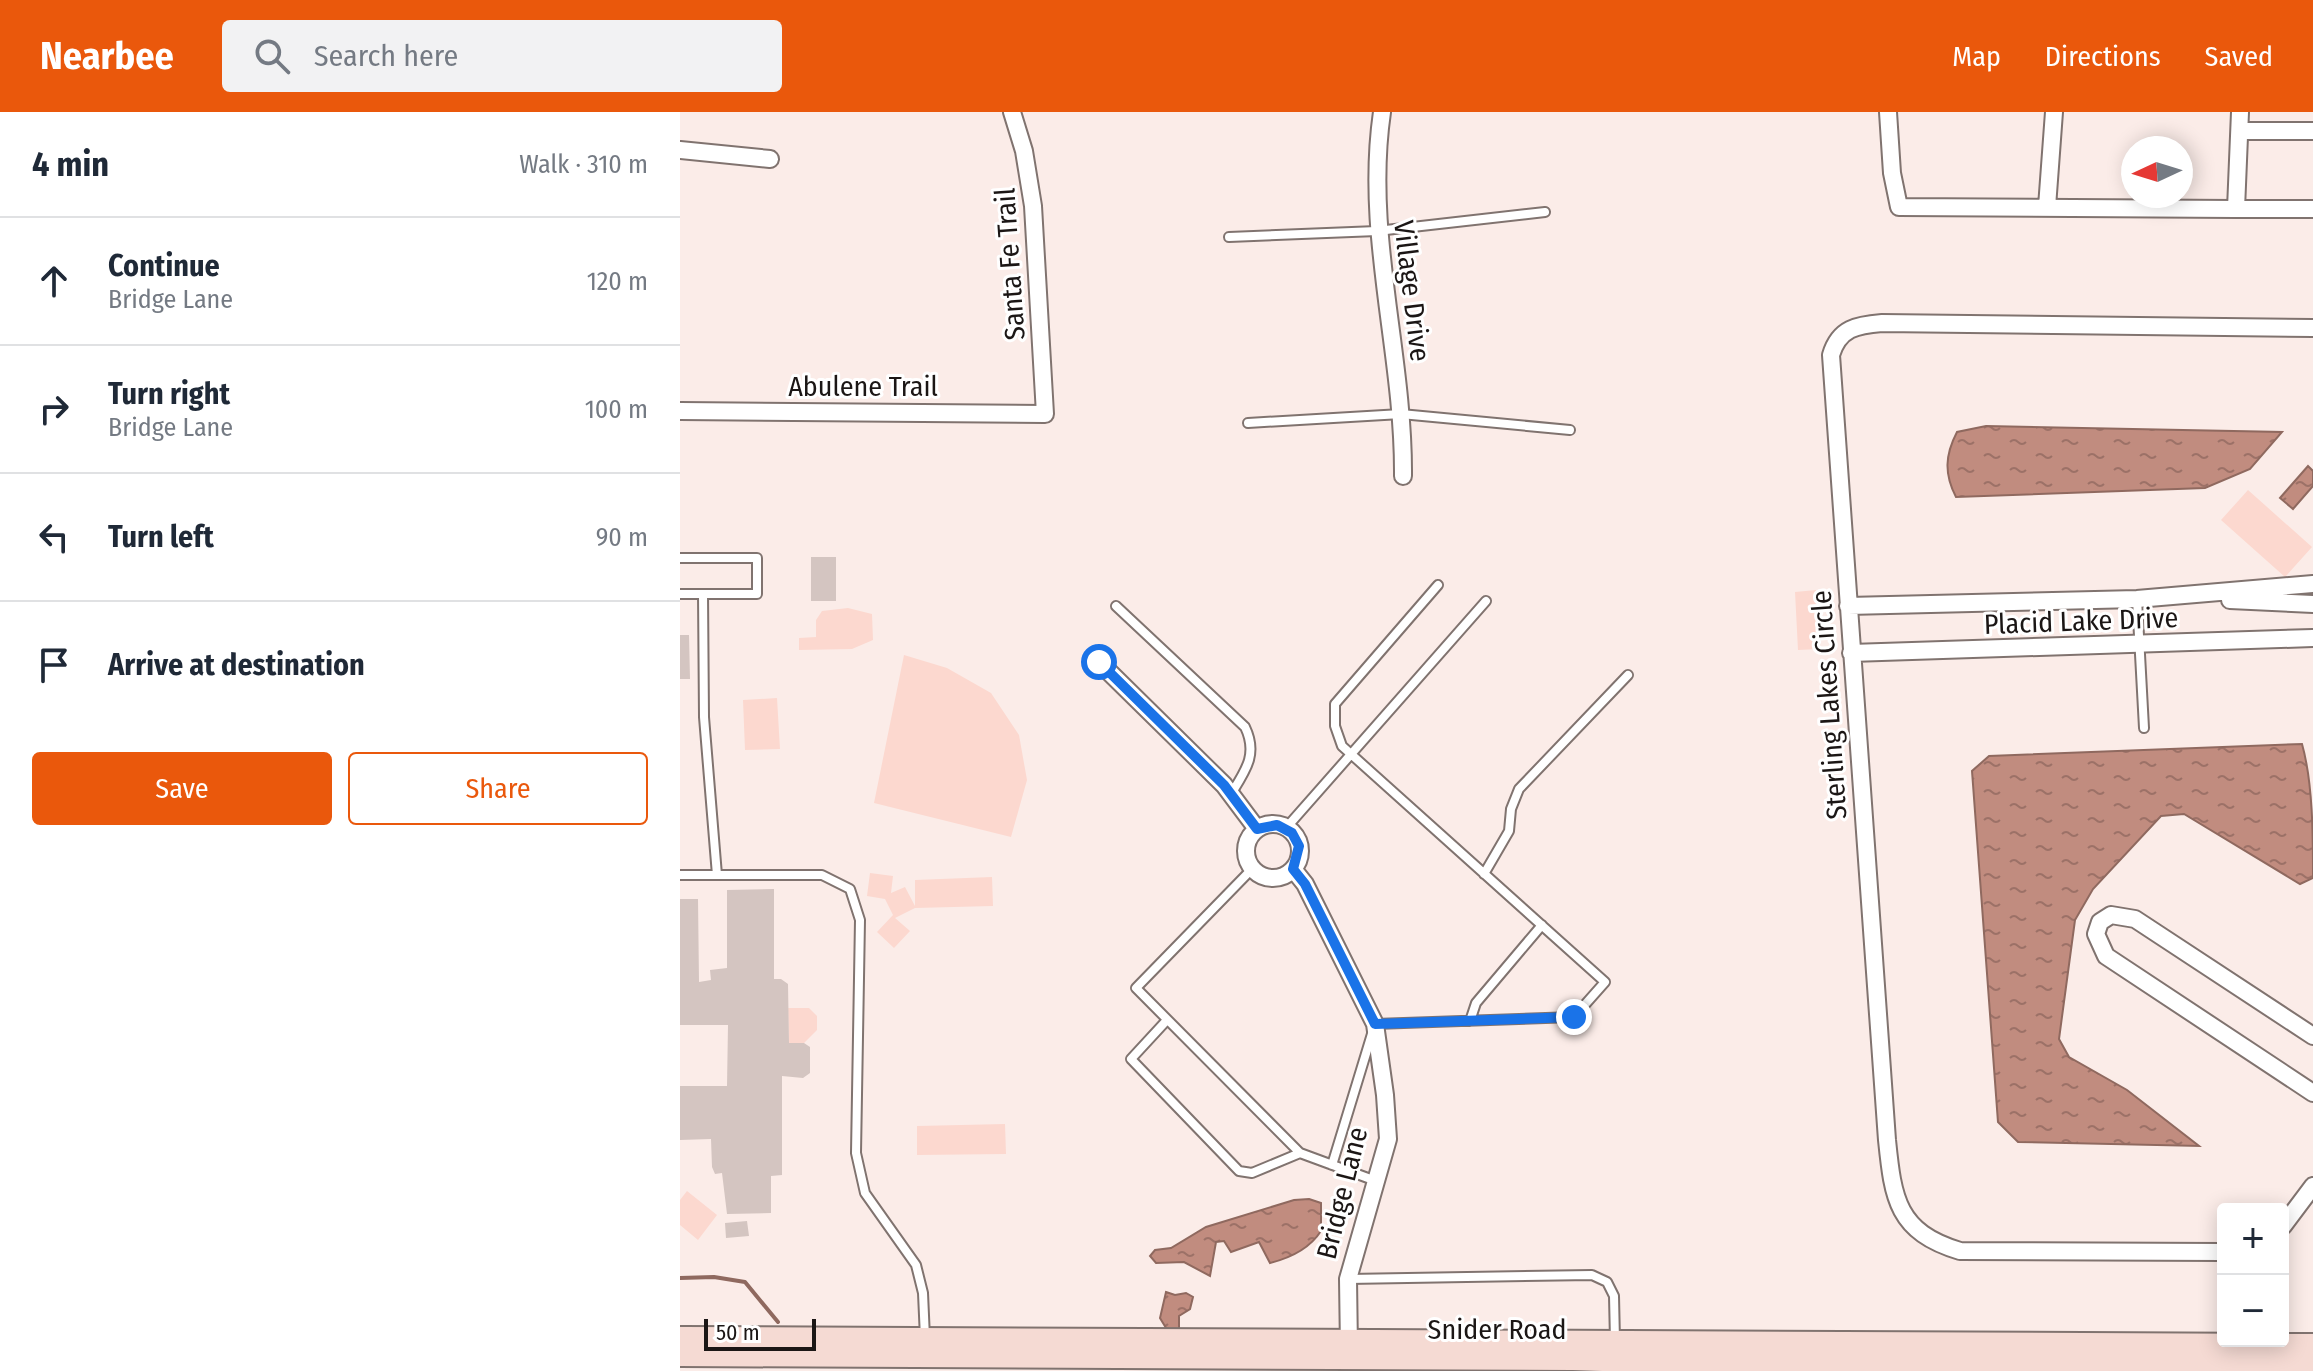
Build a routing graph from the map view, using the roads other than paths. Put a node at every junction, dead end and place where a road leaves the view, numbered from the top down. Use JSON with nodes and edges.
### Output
{"nodes":[{"id":1,"x":1012,"y":112,"type":"edge"},
{"id":2,"x":1382,"y":112,"type":"edge"},
{"id":3,"x":1888,"y":112,"type":"edge"},
{"id":4,"x":2054,"y":112,"type":"edge"},
{"id":5,"x":2240,"y":112,"type":"edge"},
{"id":6,"x":2240,"y":131,"type":"junction"},
{"id":7,"x":2313,"y":131,"type":"edge"},
{"id":8,"x":680,"y":150,"type":"edge"},
{"id":9,"x":770,"y":159,"type":"dead end"},
{"id":10,"x":2047,"y":207,"type":"junction"},
{"id":11,"x":2236,"y":209,"type":"junction"},
{"id":12,"x":2313,"y":209,"type":"edge"},
{"id":13,"x":1545,"y":212,"type":"dead end"},
{"id":14,"x":1377,"y":231,"type":"junction"},
{"id":15,"x":1229,"y":237,"type":"dead end"},
{"id":16,"x":2313,"y":328,"type":"edge"},
{"id":17,"x":680,"y":411,"type":"edge"},
{"id":18,"x":1045,"y":414,"type":"joint"},
{"id":19,"x":1401,"y":414,"type":"junction"},
{"id":20,"x":1248,"y":423,"type":"dead end"},
{"id":21,"x":1570,"y":430,"type":"dead end"},
{"id":22,"x":1403,"y":476,"type":"dead end"},
{"id":23,"x":680,"y":558,"type":"edge"},
{"id":24,"x":2313,"y":584,"type":"edge"},
{"id":25,"x":1438,"y":585,"type":"dead end"},
{"id":26,"x":680,"y":594,"type":"edge"},
{"id":27,"x":703,"y":594,"type":"junction"},
{"id":28,"x":2164,"y":597,"type":"junction"},
{"id":29,"x":2137,"y":599,"type":"junction"},
{"id":30,"x":1486,"y":601,"type":"dead end"},
{"id":31,"x":2313,"y":604,"type":"edge"},
{"id":32,"x":1116,"y":606,"type":"dead end"},
{"id":33,"x":1848,"y":606,"type":"junction"},
{"id":34,"x":2313,"y":638,"type":"edge"},
{"id":35,"x":2141,"y":644,"type":"junction"},
{"id":36,"x":1851,"y":653,"type":"junction"},
{"id":37,"x":1099,"y":662,"type":"dead end"},
{"id":38,"x":1628,"y":675,"type":"dead end"},
{"id":39,"x":2144,"y":728,"type":"dead end"},
{"id":40,"x":1351,"y":755,"type":"junction"},
{"id":41,"x":1231,"y":795,"type":"junction"},
{"id":42,"x":1286,"y":828,"type":"junction"},
{"id":43,"x":1257,"y":829,"type":"junction"},
{"id":44,"x":1252,"y":869,"type":"junction"},
{"id":45,"x":1293,"y":869,"type":"junction"},
{"id":46,"x":1484,"y":874,"type":"junction"},
{"id":47,"x":680,"y":875,"type":"edge"},
{"id":48,"x":717,"y":875,"type":"junction"},
{"id":49,"x":1542,"y":925,"type":"junction"},
{"id":50,"x":1167,"y":1020,"type":"junction"},
{"id":51,"x":1470,"y":1021,"type":"junction"},
{"id":52,"x":1375,"y":1024,"type":"junction"},
{"id":53,"x":2313,"y":1036,"type":"edge"},
{"id":54,"x":2313,"y":1093,"type":"edge"},
{"id":55,"x":1300,"y":1153,"type":"junction"},
{"id":56,"x":1332,"y":1165,"type":"junction"},
{"id":57,"x":1376,"y":1181,"type":"junction"},
{"id":58,"x":2313,"y":1186,"type":"edge"},
{"id":59,"x":2289,"y":1218,"type":"edge"},
{"id":60,"x":2217,"y":1252,"type":"edge"},
{"id":61,"x":1348,"y":1279,"type":"junction"},
{"id":62,"x":680,"y":1338,"type":"edge"},
{"id":63,"x":1615,"y":1341,"type":"junction"},
{"id":64,"x":2313,"y":1345,"type":"edge"},
{"id":65,"x":680,"y":1355,"type":"edge"},
{"id":66,"x":927,"y":1356,"type":"edge"},
{"id":67,"x":1349,"y":1357,"type":"edge"},
{"id":68,"x":1828,"y":1359,"type":"edge"},
{"id":69,"x":2313,"y":1364,"type":"edge"}],
"edges":[{"from":1,"to":18,"type":"street","name":"Santa Fe Trail"},
{"from":2,"to":14,"type":"street","name":"Village Drive"},
{"from":3,"to":10,"type":"street"},
{"from":4,"to":10,"type":"street"},
{"from":5,"to":6,"type":"street"},
{"from":6,"to":7,"type":"street"},
{"from":6,"to":11,"type":"street"},
{"from":8,"to":9,"type":"street"},
{"from":10,"to":11,"type":"street"},
{"from":11,"to":12,"type":"street"},
{"from":13,"to":14,"type":"lane"},
{"from":14,"to":15,"type":"lane"},
{"from":14,"to":19,"type":"street","name":"Village Drive"},
{"from":16,"to":33,"type":"street","name":"Sterling Lakes Circle"},
{"from":17,"to":18,"type":"street","name":"Abulene Trail"},
{"from":19,"to":20,"type":"lane"},
{"from":19,"to":21,"type":"lane"},
{"from":19,"to":22,"type":"street","name":"Village Drive"},
{"from":23,"to":27,"type":"lane"},
{"from":24,"to":28,"type":"street","name":"Placid Lake Drive"},
{"from":25,"to":40,"type":"lane"},
{"from":26,"to":27,"type":"lane"},
{"from":27,"to":48,"type":"lane"},
{"from":28,"to":29,"type":"street","name":"Placid Lake Drive"},
{"from":28,"to":31,"type":"street","name":"Placid Lake Drive"},
{"from":29,"to":33,"type":"street","name":"Placid Lake Drive"},
{"from":29,"to":35,"type":"lane"},
{"from":30,"to":40,"type":"lane"},
{"from":32,"to":41,"type":"lane"},
{"from":33,"to":36,"type":"street","name":"Sterling Lakes Circle"},
{"from":34,"to":35,"type":"street","name":"Placid Lake Drive"},
{"from":35,"to":36,"type":"street","name":"Placid Lake Drive"},
{"from":35,"to":39,"type":"lane"},
{"from":36,"to":60,"type":"street","name":"Sterling Lakes Circle"},
{"from":37,"to":41,"type":"street"},
{"from":38,"to":46,"type":"lane"},
{"from":40,"to":42,"type":"lane"},
{"from":40,"to":46,"type":"lane"},
{"from":41,"to":43,"type":"street"},
{"from":42,"to":43,"type":"street"},
{"from":42,"to":45,"type":"street","name":"Bridge Lane"},
{"from":43,"to":44,"type":"street"},
{"from":44,"to":45,"type":"street"},
{"from":44,"to":50,"type":"lane"},
{"from":45,"to":52,"type":"street","name":"Bridge Lane"},
{"from":46,"to":49,"type":"lane"},
{"from":47,"to":48,"type":"lane"},
{"from":48,"to":66,"type":"lane"},
{"from":49,"to":51,"type":"lane"},
{"from":49,"to":51,"type":"lane"},
{"from":50,"to":55,"type":"lane"},
{"from":50,"to":55,"type":"lane"},
{"from":51,"to":52,"type":"lane"},
{"from":52,"to":56,"type":"lane"},
{"from":52,"to":57,"type":"street","name":"Bridge Lane"},
{"from":53,"to":54,"type":"street"},
{"from":55,"to":56,"type":"lane"},
{"from":56,"to":57,"type":"lane"},
{"from":57,"to":61,"type":"street","name":"Bridge Lane"},
{"from":58,"to":59,"type":"street"},
{"from":61,"to":63,"type":"lane"},
{"from":61,"to":67,"type":"street","name":"Bridge Lane"},
{"from":62,"to":66,"type":"street","name":"Snider Road"},
{"from":63,"to":67,"type":"street","name":"Snider Road"},
{"from":63,"to":68,"type":"street","name":"Snider Road"},
{"from":64,"to":68,"type":"street","name":"Snider Road"},
{"from":65,"to":66,"type":"street","name":"Snider Road"},
{"from":66,"to":67,"type":"street","name":"Snider Road"},
{"from":67,"to":68,"type":"street","name":"Snider Road"},
{"from":68,"to":69,"type":"street","name":"Snider Road"}]}
